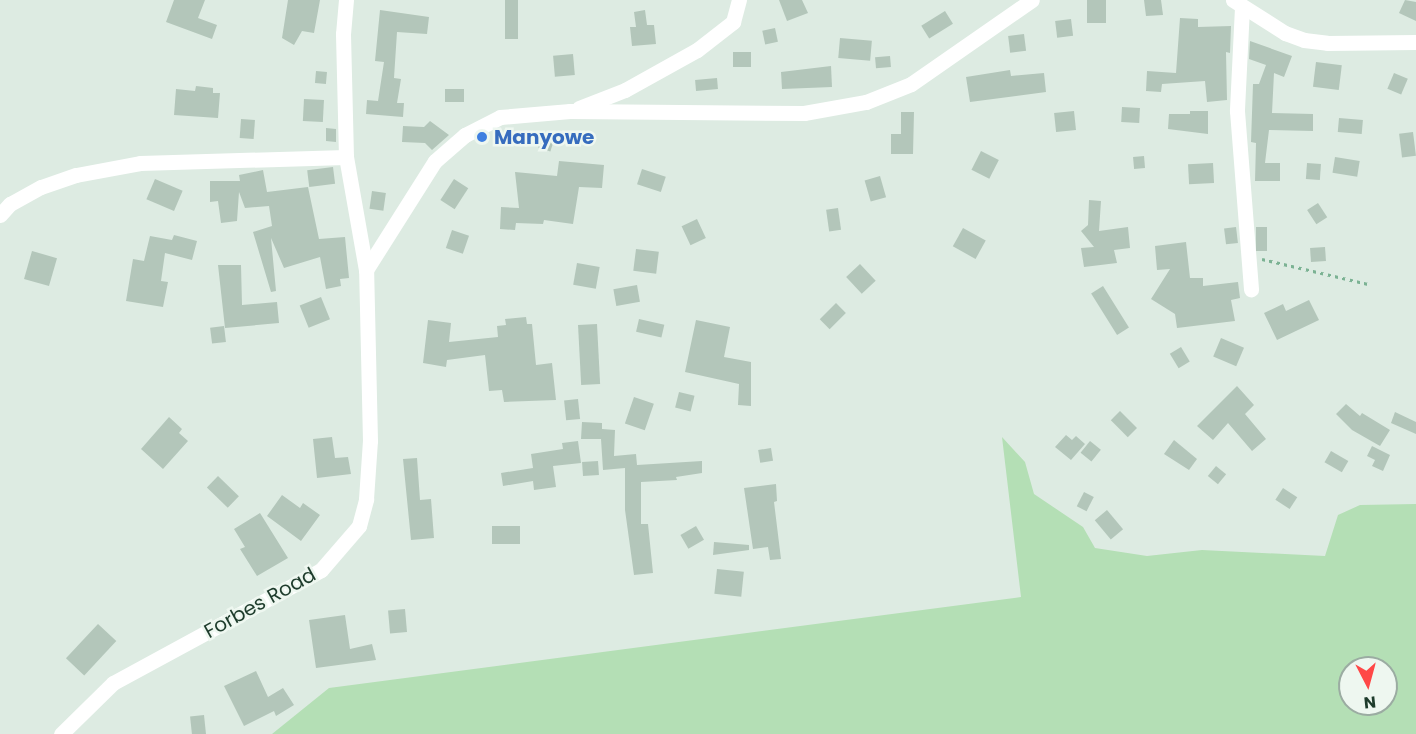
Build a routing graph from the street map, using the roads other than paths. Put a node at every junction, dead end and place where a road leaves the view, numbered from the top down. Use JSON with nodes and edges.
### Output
{"nodes":[{"id":1,"x":346,"y":0,"type":"edge"},
{"id":2,"x":739,"y":0,"type":"edge"},
{"id":3,"x":1032,"y":0,"type":"edge"},
{"id":4,"x":1238,"y":3,"type":"edge"},
{"id":5,"x":1416,"y":42,"type":"edge"},
{"id":6,"x":570,"y":111,"type":"junction"},
{"id":7,"x":346,"y":157,"type":"junction"},
{"id":8,"x":0,"y":215,"type":"edge"},
{"id":9,"x":366,"y":270,"type":"junction"},
{"id":10,"x":1251,"y":289,"type":"dead end"},
{"id":11,"x":61,"y":734,"type":"edge"}],
"edges":[{"from":1,"to":7,"type":"street","name":"Forbes Road"},
{"from":2,"to":6,"type":"street"},
{"from":3,"to":6,"type":"street"},
{"from":4,"to":5,"type":"street"},
{"from":4,"to":10,"type":"street"},
{"from":6,"to":9,"type":"street"},
{"from":7,"to":8,"type":"street"},
{"from":7,"to":9,"type":"street","name":"Forbes Road"},
{"from":9,"to":11,"type":"street","name":"Forbes Road"}]}
